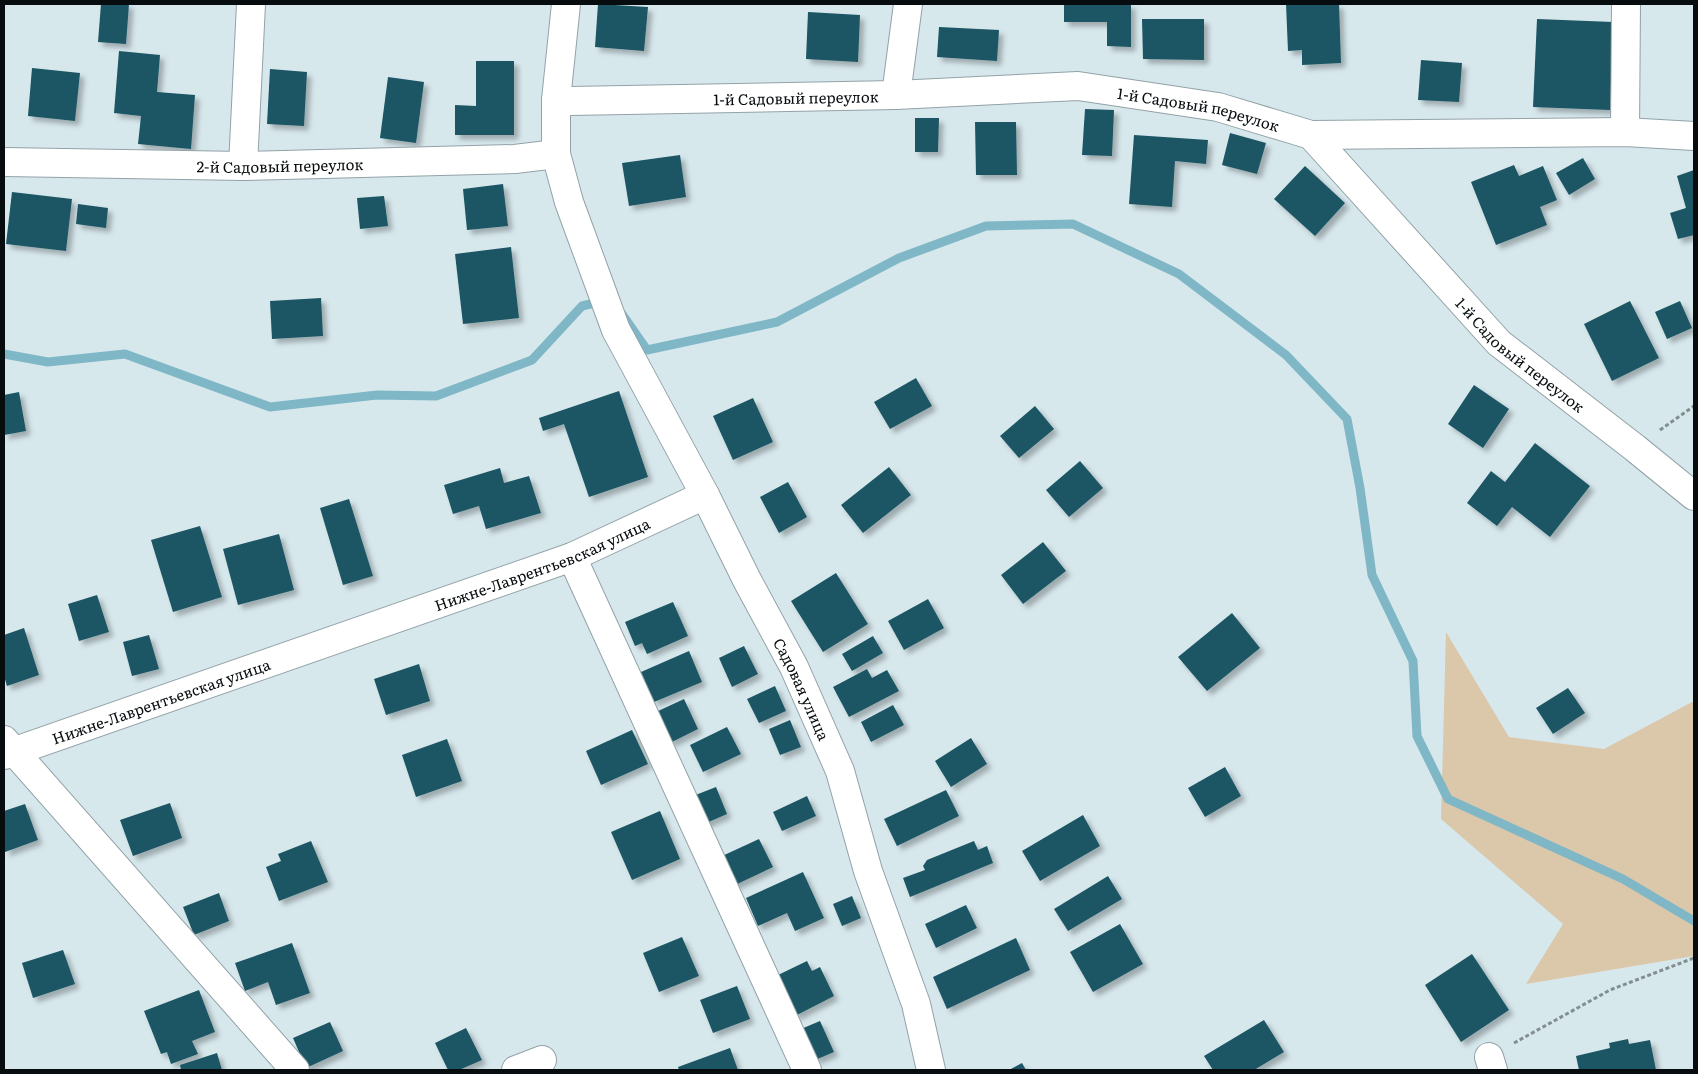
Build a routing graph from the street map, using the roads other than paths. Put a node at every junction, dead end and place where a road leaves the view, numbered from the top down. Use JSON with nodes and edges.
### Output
{"nodes":[{"id":1,"x":251,"y":4,"type":"edge"},
{"id":2,"x":566,"y":4,"type":"edge"},
{"id":3,"x":908,"y":4,"type":"edge"},
{"id":4,"x":1626,"y":4,"type":"edge"},
{"id":5,"x":896,"y":95,"type":"junction"},
{"id":6,"x":556,"y":100,"type":"junction"},
{"id":7,"x":1625,"y":132,"type":"junction"},
{"id":8,"x":1311,"y":134,"type":"junction"},
{"id":9,"x":1694,"y":136,"type":"edge"},
{"id":10,"x":556,"y":154,"type":"junction"},
{"id":11,"x":4,"y":162,"type":"edge"},
{"id":12,"x":243,"y":166,"type":"junction"},
{"id":13,"x":705,"y":495,"type":"junction"},
{"id":14,"x":1694,"y":496,"type":"edge"},
{"id":15,"x":572,"y":557,"type":"junction"},
{"id":16,"x":7,"y":749,"type":"edge"},
{"id":17,"x":542,"y":1060,"type":"dead end"},
{"id":18,"x":295,"y":1070,"type":"edge"},
{"id":19,"x":516,"y":1070,"type":"edge"},
{"id":20,"x":807,"y":1070,"type":"edge"},
{"id":21,"x":931,"y":1070,"type":"edge"}],
"edges":[{"from":1,"to":12,"type":"street"},
{"from":2,"to":6,"type":"street"},
{"from":3,"to":5,"type":"street"},
{"from":4,"to":7,"type":"street"},
{"from":5,"to":6,"type":"street","name":"1-й Садовый переулок"},
{"from":5,"to":8,"type":"street","name":"1-й Садовый переулок"},
{"from":6,"to":10,"type":"street"},
{"from":7,"to":8,"type":"street"},
{"from":7,"to":9,"type":"street"},
{"from":8,"to":14,"type":"street","name":"1-й Садовый переулок"},
{"from":10,"to":12,"type":"street","name":"2-й Садовый переулок"},
{"from":10,"to":13,"type":"street","name":"Садовая улица"},
{"from":11,"to":12,"type":"street","name":"2-й Садовый переулок"},
{"from":13,"to":15,"type":"street","name":"Нижне-Лаврентьевская улица"},
{"from":13,"to":21,"type":"street","name":"Садовая улица"},
{"from":15,"to":16,"type":"street","name":"Нижне-Лаврентьевская улица"},
{"from":15,"to":20,"type":"street"},
{"from":16,"to":18,"type":"street","name":"Нижне-Лаврентьевская улица"},
{"from":17,"to":19,"type":"street"}]}
